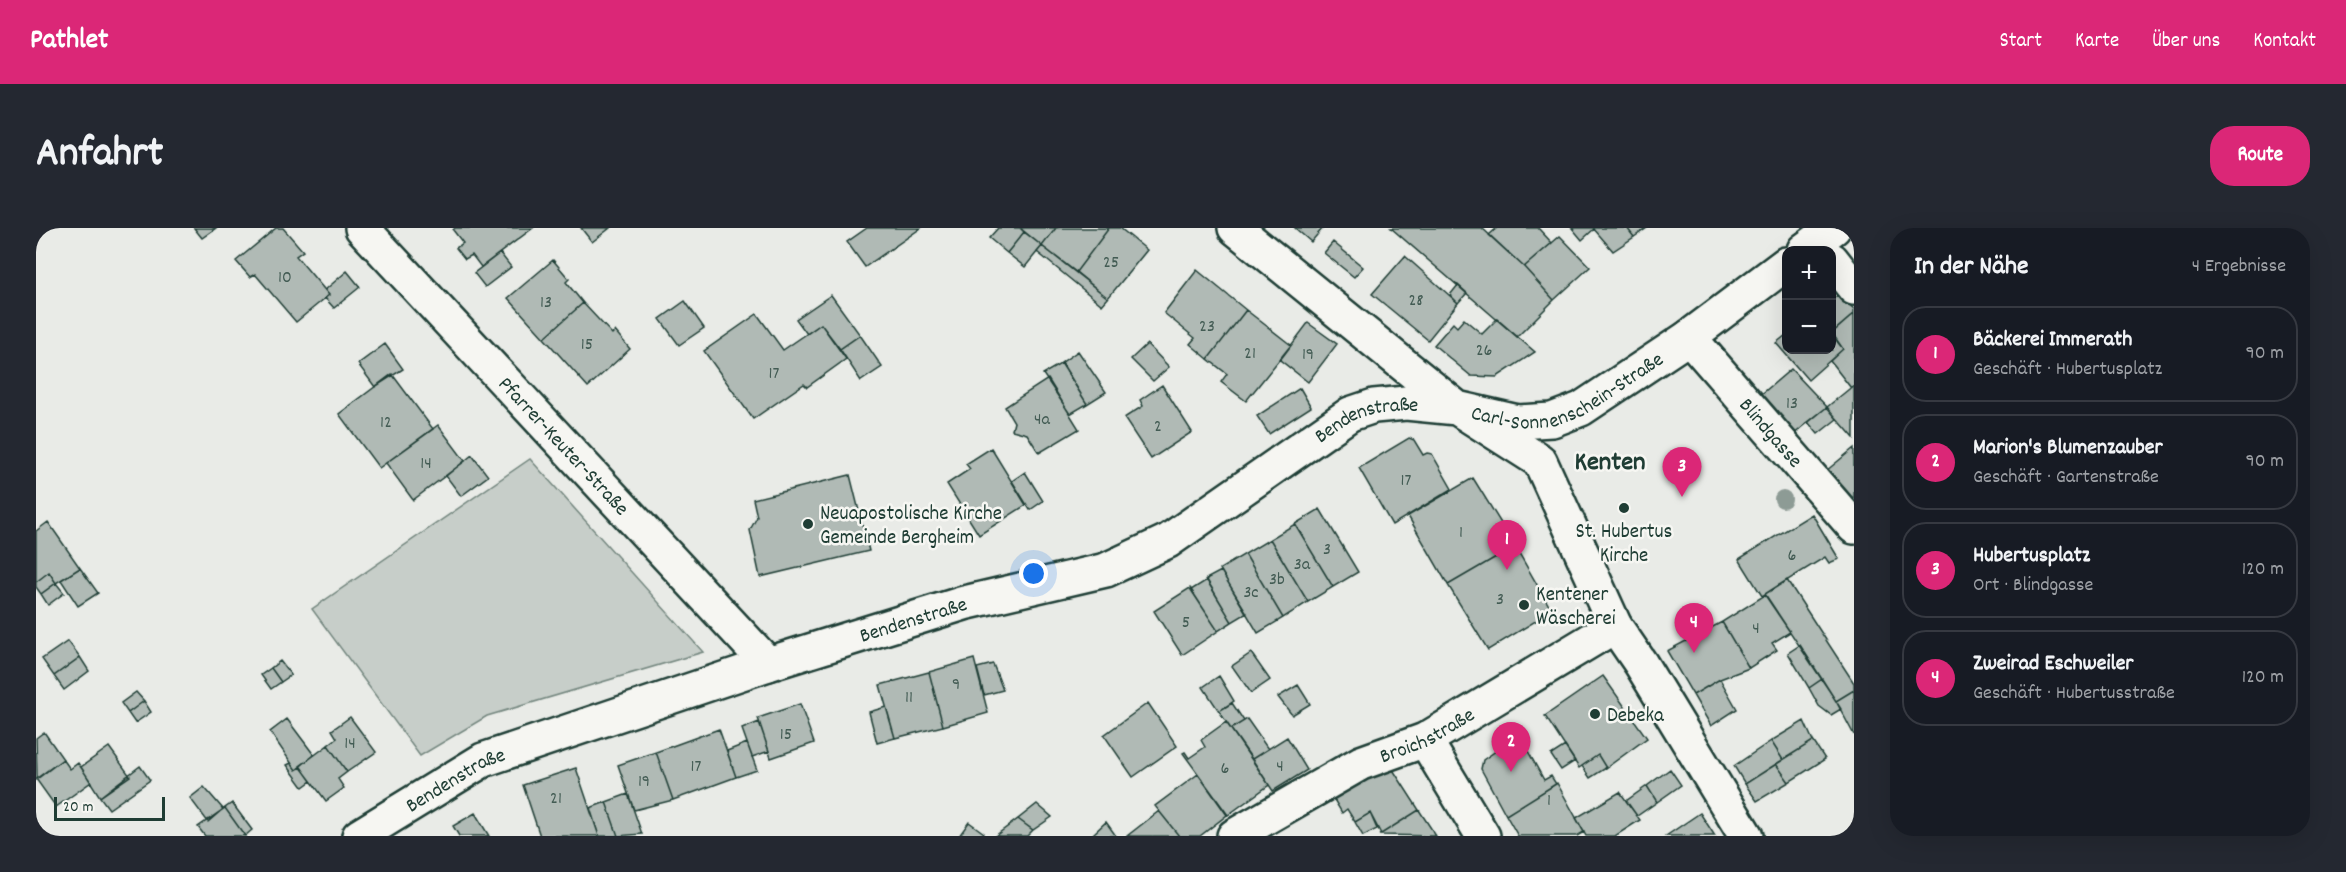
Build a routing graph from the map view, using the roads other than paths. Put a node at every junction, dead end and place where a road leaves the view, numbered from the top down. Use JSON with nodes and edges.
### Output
{"nodes":[{"id":1,"x":362,"y":228,"type":"edge"},
{"id":2,"x":1234,"y":228,"type":"edge"},
{"id":3,"x":1836,"y":264,"type":"edge"},
{"id":4,"x":1782,"y":267,"type":"edge"},
{"id":5,"x":1854,"y":288,"type":"edge"},
{"id":6,"x":1689,"y":337,"type":"junction"},
{"id":7,"x":1457,"y":408,"type":"junction"},
{"id":8,"x":1854,"y":527,"type":"edge"},
{"id":9,"x":1615,"y":626,"type":"junction"},
{"id":10,"x":768,"y":664,"type":"junction"},
{"id":11,"x":1425,"y":740,"type":"junction"},
{"id":12,"x":372,"y":833,"type":"edge"},
{"id":13,"x":1234,"y":836,"type":"edge"},
{"id":14,"x":1483,"y":836,"type":"edge"},
{"id":15,"x":1746,"y":836,"type":"edge"}],
"edges":[{"from":1,"to":10,"type":"street","name":"Pfarrer-Keuter-Straße"},
{"from":2,"to":7,"type":"street","name":"Carl-Sonnenschein-Straße"},
{"from":3,"to":5,"type":"street"},
{"from":4,"to":6,"type":"street","name":"Carl-Sonnenschein-Straße"},
{"from":6,"to":7,"type":"street","name":"Carl-Sonnenschein-Straße"},
{"from":6,"to":8,"type":"street","name":"Blindgasse"},
{"from":7,"to":9,"type":"street"},
{"from":7,"to":10,"type":"street","name":"Bendenstraße"},
{"from":9,"to":11,"type":"street","name":"Broichstraße"},
{"from":9,"to":15,"type":"street"},
{"from":10,"to":12,"type":"street","name":"Bendenstraße"},
{"from":11,"to":13,"type":"street","name":"Broichstraße"},
{"from":11,"to":14,"type":"street"}]}
